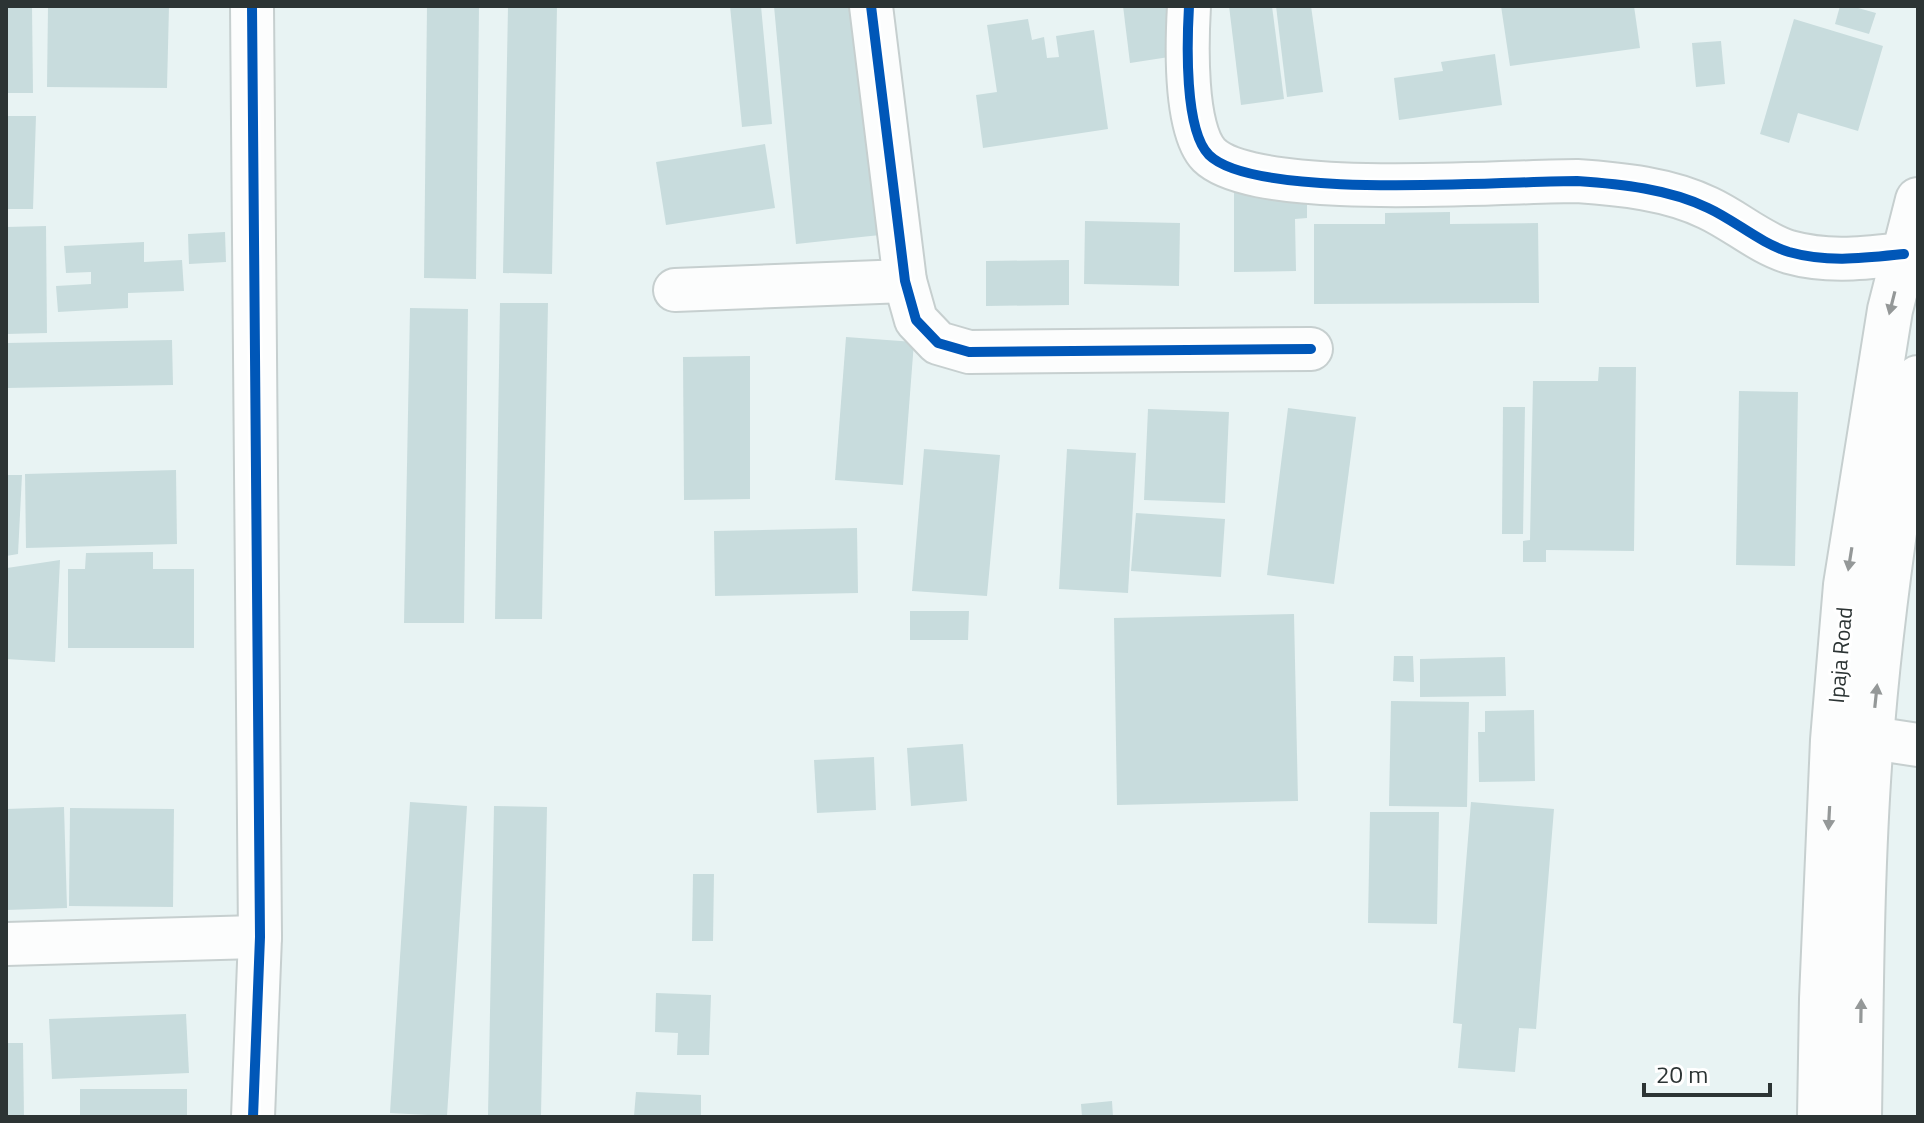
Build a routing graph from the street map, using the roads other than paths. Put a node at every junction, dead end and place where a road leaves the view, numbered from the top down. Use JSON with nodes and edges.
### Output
{"nodes":[{"id":1,"x":252,"y":6,"type":"edge"},
{"id":2,"x":871,"y":6,"type":"edge"},
{"id":3,"x":1189,"y":6,"type":"edge"},
{"id":4,"x":1918,"y":200,"type":"edge"},
{"id":5,"x":1904,"y":254,"type":"junction"},
{"id":6,"x":905,"y":281,"type":"junction"},
{"id":7,"x":675,"y":290,"type":"dead end"},
{"id":8,"x":1311,"y":349,"type":"dead end"},
{"id":9,"x":1918,"y":378,"type":"edge"},
{"id":10,"x":1880,"y":492,"type":"junction"},
{"id":11,"x":1872,"y":738,"type":"junction"},
{"id":12,"x":1918,"y":745,"type":"edge"},
{"id":13,"x":260,"y":937,"type":"junction"},
{"id":14,"x":6,"y":944,"type":"edge"},
{"id":15,"x":253,"y":1117,"type":"edge"},
{"id":16,"x":1820,"y":1117,"type":"edge"},
{"id":17,"x":1859,"y":1117,"type":"edge"}],
"edges":[{"from":1,"to":13,"type":"street"},
{"from":2,"to":6,"type":"street"},
{"from":3,"to":5,"type":"street"},
{"from":4,"to":5,"type":"main road","name":"Ipaja Road"},
{"from":5,"to":10,"type":"main road","name":"Ipaja Road","one_way":true},
{"from":6,"to":7,"type":"street"},
{"from":6,"to":8,"type":"street"},
{"from":9,"to":10,"type":"main road","name":"Ipaja Road"},
{"from":11,"to":10,"type":"main road","name":"Ipaja Road","one_way":true},
{"from":10,"to":16,"type":"main road","name":"Ipaja Road","one_way":true},
{"from":11,"to":12,"type":"street"},
{"from":17,"to":11,"type":"main road","name":"Ipaja Road","one_way":true},
{"from":13,"to":14,"type":"street"},
{"from":13,"to":15,"type":"street"}]}
